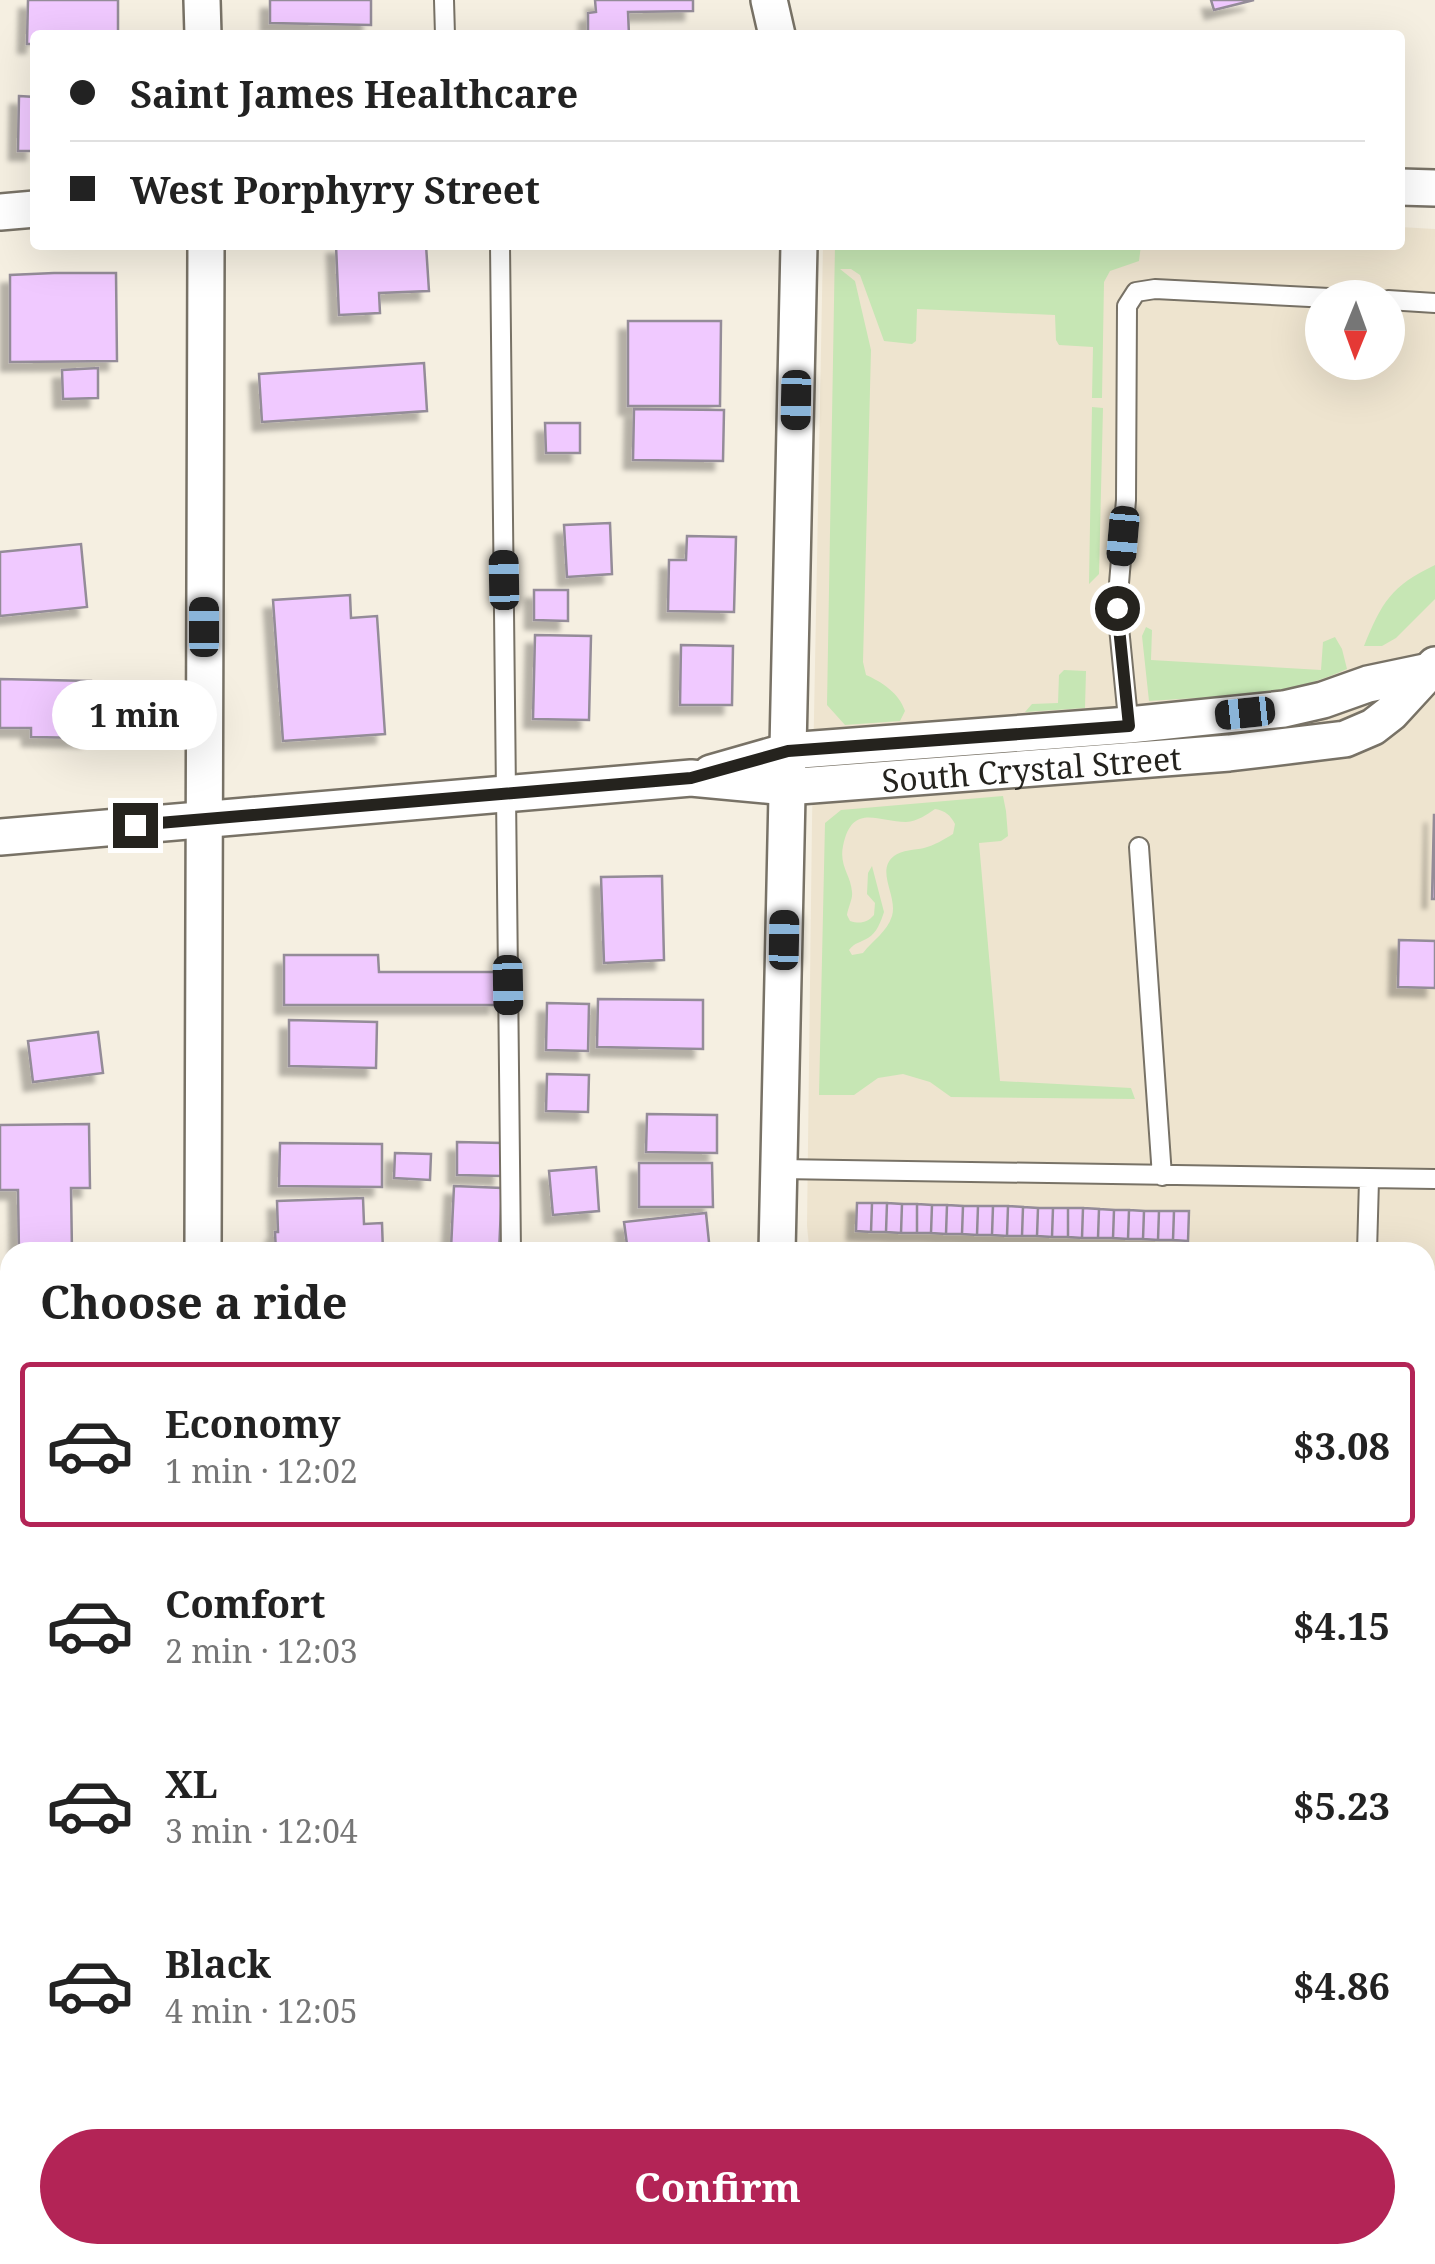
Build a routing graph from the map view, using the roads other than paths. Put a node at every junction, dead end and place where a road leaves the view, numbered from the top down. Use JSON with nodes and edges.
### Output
{"nodes":[{"id":1,"x":202,"y":0,"type":"edge"},
{"id":2,"x":444,"y":0,"type":"edge"},
{"id":3,"x":769,"y":0,"type":"edge"},
{"id":4,"x":203,"y":30,"type":"edge"},
{"id":5,"x":445,"y":30,"type":"edge"},
{"id":6,"x":775,"y":30,"type":"edge"},
{"id":7,"x":1405,"y":186,"type":"edge"},
{"id":8,"x":1435,"y":188,"type":"edge"},
{"id":9,"x":30,"y":209,"type":"edge"},
{"id":10,"x":0,"y":212,"type":"edge"},
{"id":11,"x":206,"y":250,"type":"edge"},
{"id":12,"x":500,"y":250,"type":"edge"},
{"id":13,"x":799,"y":250,"type":"edge"},
{"id":14,"x":1305,"y":297,"type":"edge"},
{"id":15,"x":1405,"y":301,"type":"edge"},
{"id":16,"x":1435,"y":303,"type":"edge"},
{"id":17,"x":1433,"y":668,"type":"edge"},
{"id":18,"x":1129,"y":726,"type":"junction"},
{"id":19,"x":788,"y":751,"type":"junction"},
{"id":20,"x":1133,"y":761,"type":"junction"},
{"id":21,"x":691,"y":778,"type":"junction"},
{"id":22,"x":786,"y":787,"type":"junction"},
{"id":23,"x":506,"y":794,"type":"junction"},
{"id":24,"x":203,"y":819,"type":"junction"},
{"id":25,"x":0,"y":836,"type":"edge"},
{"id":26,"x":1139,"y":846,"type":"dead end"},
{"id":27,"x":780,"y":1169,"type":"junction"},
{"id":28,"x":1162,"y":1176,"type":"junction"},
{"id":29,"x":1435,"y":1179,"type":"edge"},
{"id":30,"x":1369,"y":1180,"type":"junction"},
{"id":31,"x":203,"y":1242,"type":"edge"},
{"id":32,"x":512,"y":1242,"type":"edge"},
{"id":33,"x":777,"y":1242,"type":"edge"},
{"id":34,"x":1367,"y":1242,"type":"edge"}],
"edges":[{"from":1,"to":4,"type":"street"},
{"from":2,"to":5,"type":"lane"},
{"from":3,"to":6,"type":"street"},
{"from":7,"to":8,"type":"street"},
{"from":9,"to":10,"type":"street"},
{"from":11,"to":24,"type":"street"},
{"from":12,"to":23,"type":"lane"},
{"from":13,"to":19,"type":"street"},
{"from":14,"to":18,"type":"lane"},
{"from":15,"to":16,"type":"lane"},
{"from":17,"to":18,"type":"street","name":"South Crystal Street"},
{"from":17,"to":20,"type":"street","name":"South Crystal Street"},
{"from":18,"to":19,"type":"street","name":"South Crystal Street"},
{"from":18,"to":20,"type":"lane"},
{"from":19,"to":21,"type":"street","name":"South Crystal Street"},
{"from":19,"to":22,"type":"street"},
{"from":20,"to":22,"type":"street","name":"South Crystal Street"},
{"from":21,"to":22,"type":"street","name":"South Crystal Street"},
{"from":21,"to":23,"type":"street"},
{"from":22,"to":27,"type":"street"},
{"from":23,"to":24,"type":"street"},
{"from":23,"to":32,"type":"lane"},
{"from":24,"to":25,"type":"street"},
{"from":24,"to":31,"type":"street"},
{"from":26,"to":28,"type":"lane"},
{"from":27,"to":28,"type":"lane"},
{"from":27,"to":33,"type":"street"},
{"from":28,"to":30,"type":"lane"},
{"from":29,"to":30,"type":"lane"},
{"from":30,"to":34,"type":"lane"}]}
